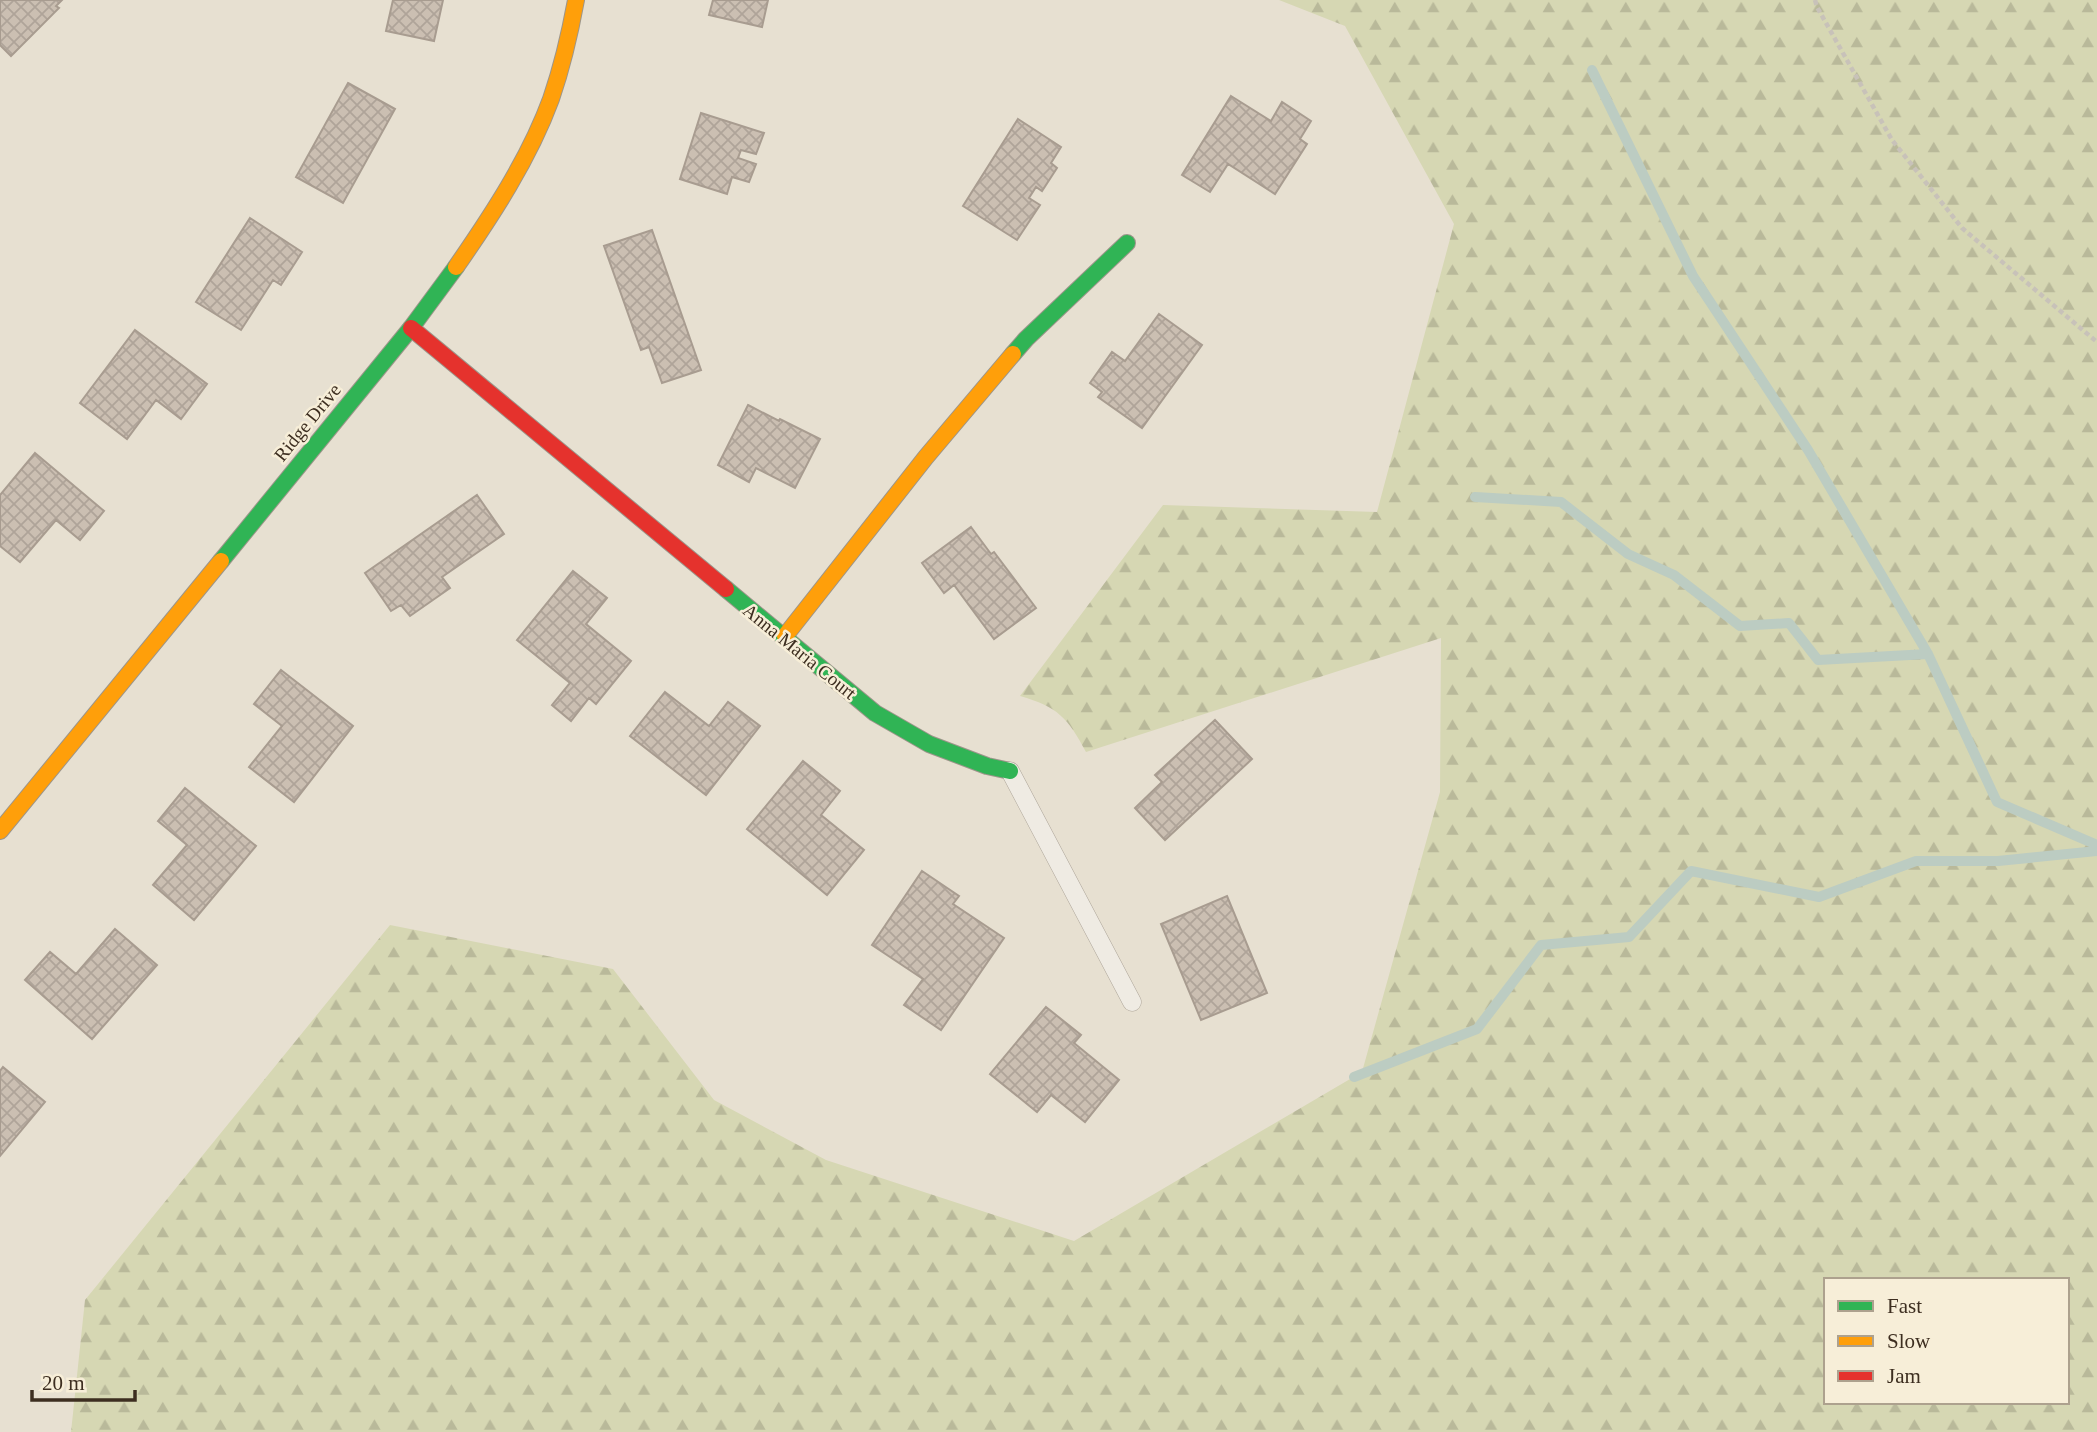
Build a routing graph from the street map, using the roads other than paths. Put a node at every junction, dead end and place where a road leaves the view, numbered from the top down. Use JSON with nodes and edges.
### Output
{"nodes":[{"id":1,"x":576,"y":0,"type":"edge"},
{"id":2,"x":1127,"y":243,"type":"dead end"},
{"id":3,"x":411,"y":328,"type":"junction"},
{"id":4,"x":785,"y":636,"type":"junction"},
{"id":5,"x":1010,"y":771,"type":"joint"},
{"id":6,"x":0,"y":831,"type":"edge"},
{"id":7,"x":1132,"y":1002,"type":"dead end"}],
"edges":[{"from":1,"to":3,"type":"street","name":"Ridge Drive"},
{"from":2,"to":4,"type":"street"},
{"from":3,"to":4,"type":"street","name":"Anna Maria Court"},
{"from":3,"to":6,"type":"street","name":"Ridge Drive"},
{"from":4,"to":5,"type":"street","name":"Anna Maria Court"},
{"from":5,"to":7,"type":"lane","name":"Anna Maria Court"}]}
